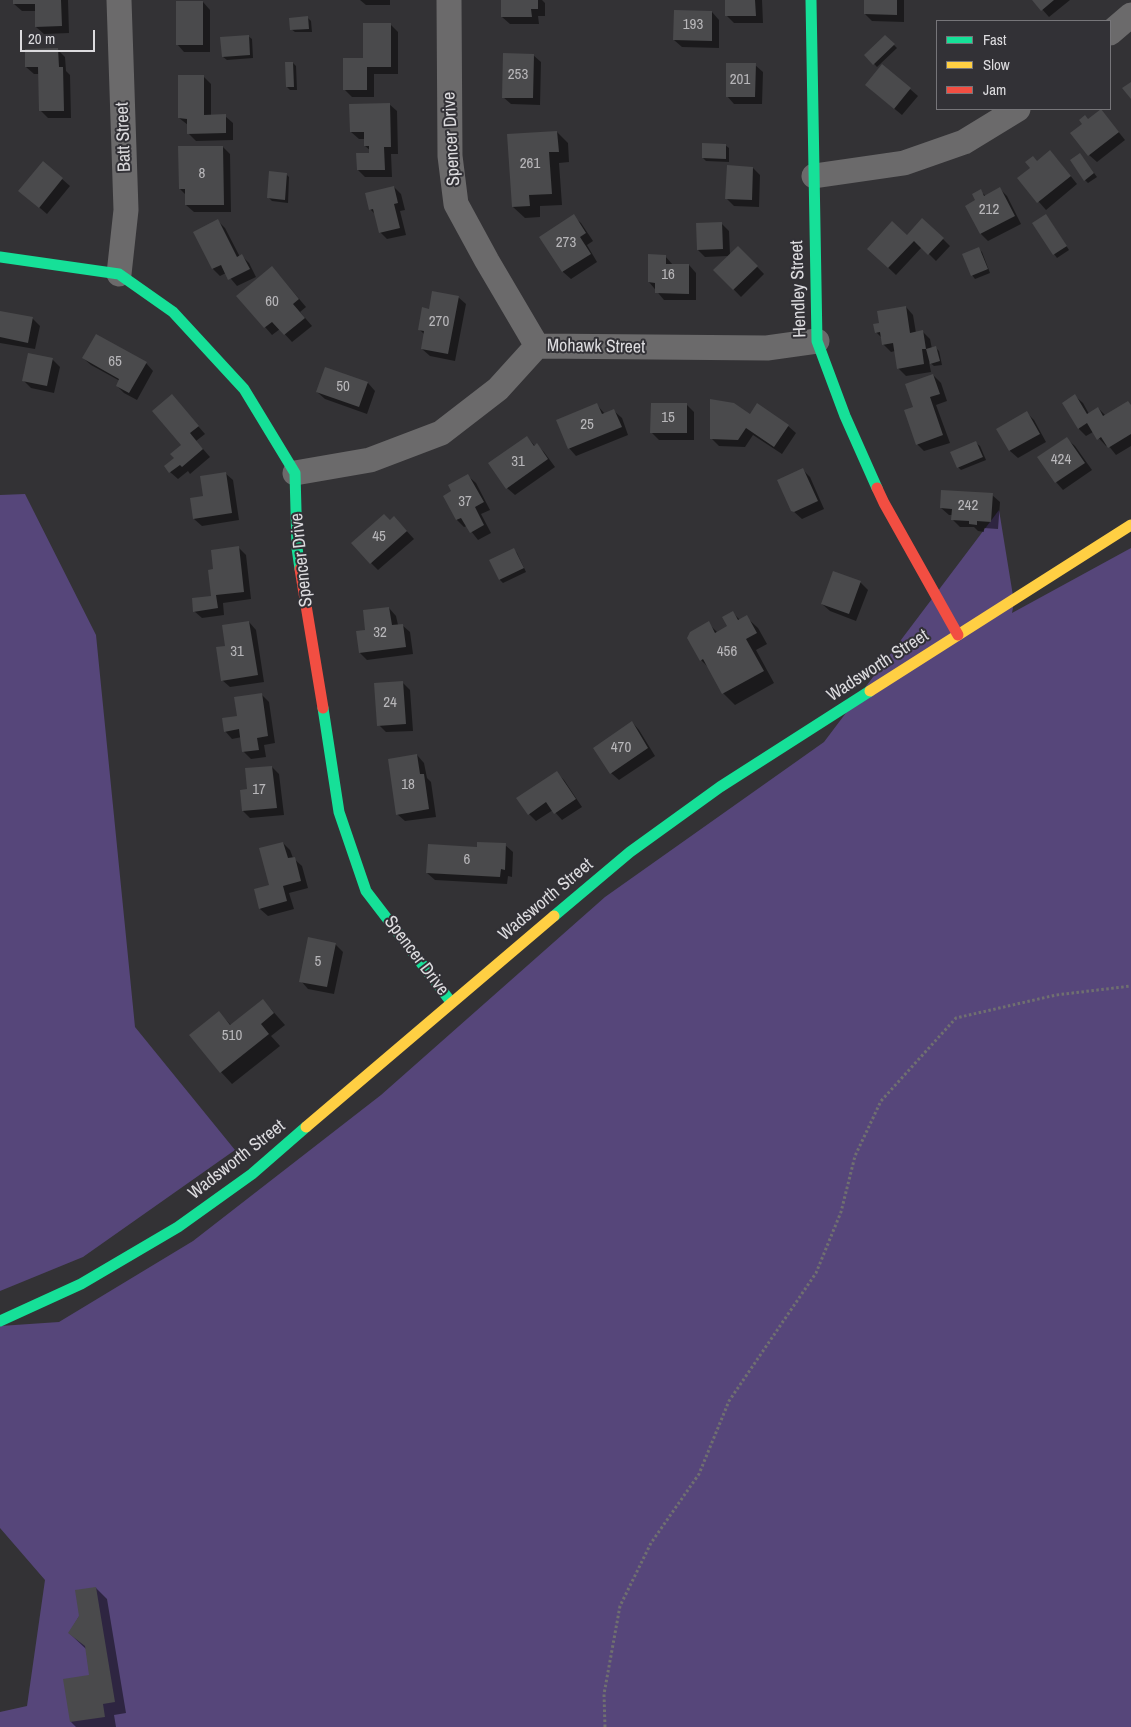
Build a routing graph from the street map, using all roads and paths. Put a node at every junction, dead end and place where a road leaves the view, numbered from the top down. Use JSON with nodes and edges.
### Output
{"nodes":[{"id":1,"x":119,"y":0,"type":"edge"},
{"id":2,"x":449,"y":0,"type":"edge"},
{"id":3,"x":811,"y":0,"type":"edge"},
{"id":4,"x":1131,"y":15,"type":"edge"},
{"id":5,"x":1111,"y":32,"type":"edge"},
{"id":6,"x":1016,"y":110,"type":"edge"},
{"id":7,"x":814,"y":176,"type":"junction"},
{"id":8,"x":0,"y":257,"type":"edge"},
{"id":9,"x":119,"y":274,"type":"junction"},
{"id":10,"x":816,"y":341,"type":"junction"},
{"id":11,"x":537,"y":346,"type":"junction"},
{"id":12,"x":295,"y":473,"type":"junction"},
{"id":13,"x":1131,"y":525,"type":"edge"},
{"id":14,"x":958,"y":635,"type":"junction"},
{"id":15,"x":1131,"y":986,"type":"edge"},
{"id":16,"x":451,"y":1002,"type":"junction"},
{"id":17,"x":0,"y":1321,"type":"edge"},
{"id":18,"x":605,"y":1727,"type":"edge"}],
"edges":[{"from":1,"to":9,"type":"street","name":"Batt Street"},
{"from":2,"to":11,"type":"street","name":"Spencer Drive"},
{"from":3,"to":7,"type":"street","name":"Hendley Street"},
{"from":4,"to":5,"type":"street"},
{"from":6,"to":7,"type":"street"},
{"from":7,"to":10,"type":"street","name":"Hendley Street"},
{"from":8,"to":9,"type":"street","name":"Spencer Drive"},
{"from":9,"to":12,"type":"street","name":"Spencer Drive"},
{"from":10,"to":11,"type":"street","name":"Mohawk Street"},
{"from":10,"to":14,"type":"street","name":"Hendley Street"},
{"from":11,"to":12,"type":"street","name":"Mohawk Street"},
{"from":12,"to":16,"type":"street","name":"Spencer Drive"},
{"from":13,"to":14,"type":"street","name":"Wadsworth Street"},
{"from":14,"to":16,"type":"street","name":"Wadsworth Street"},
{"from":15,"to":18,"type":"path"},
{"from":16,"to":17,"type":"street","name":"Wadsworth Street"}]}
